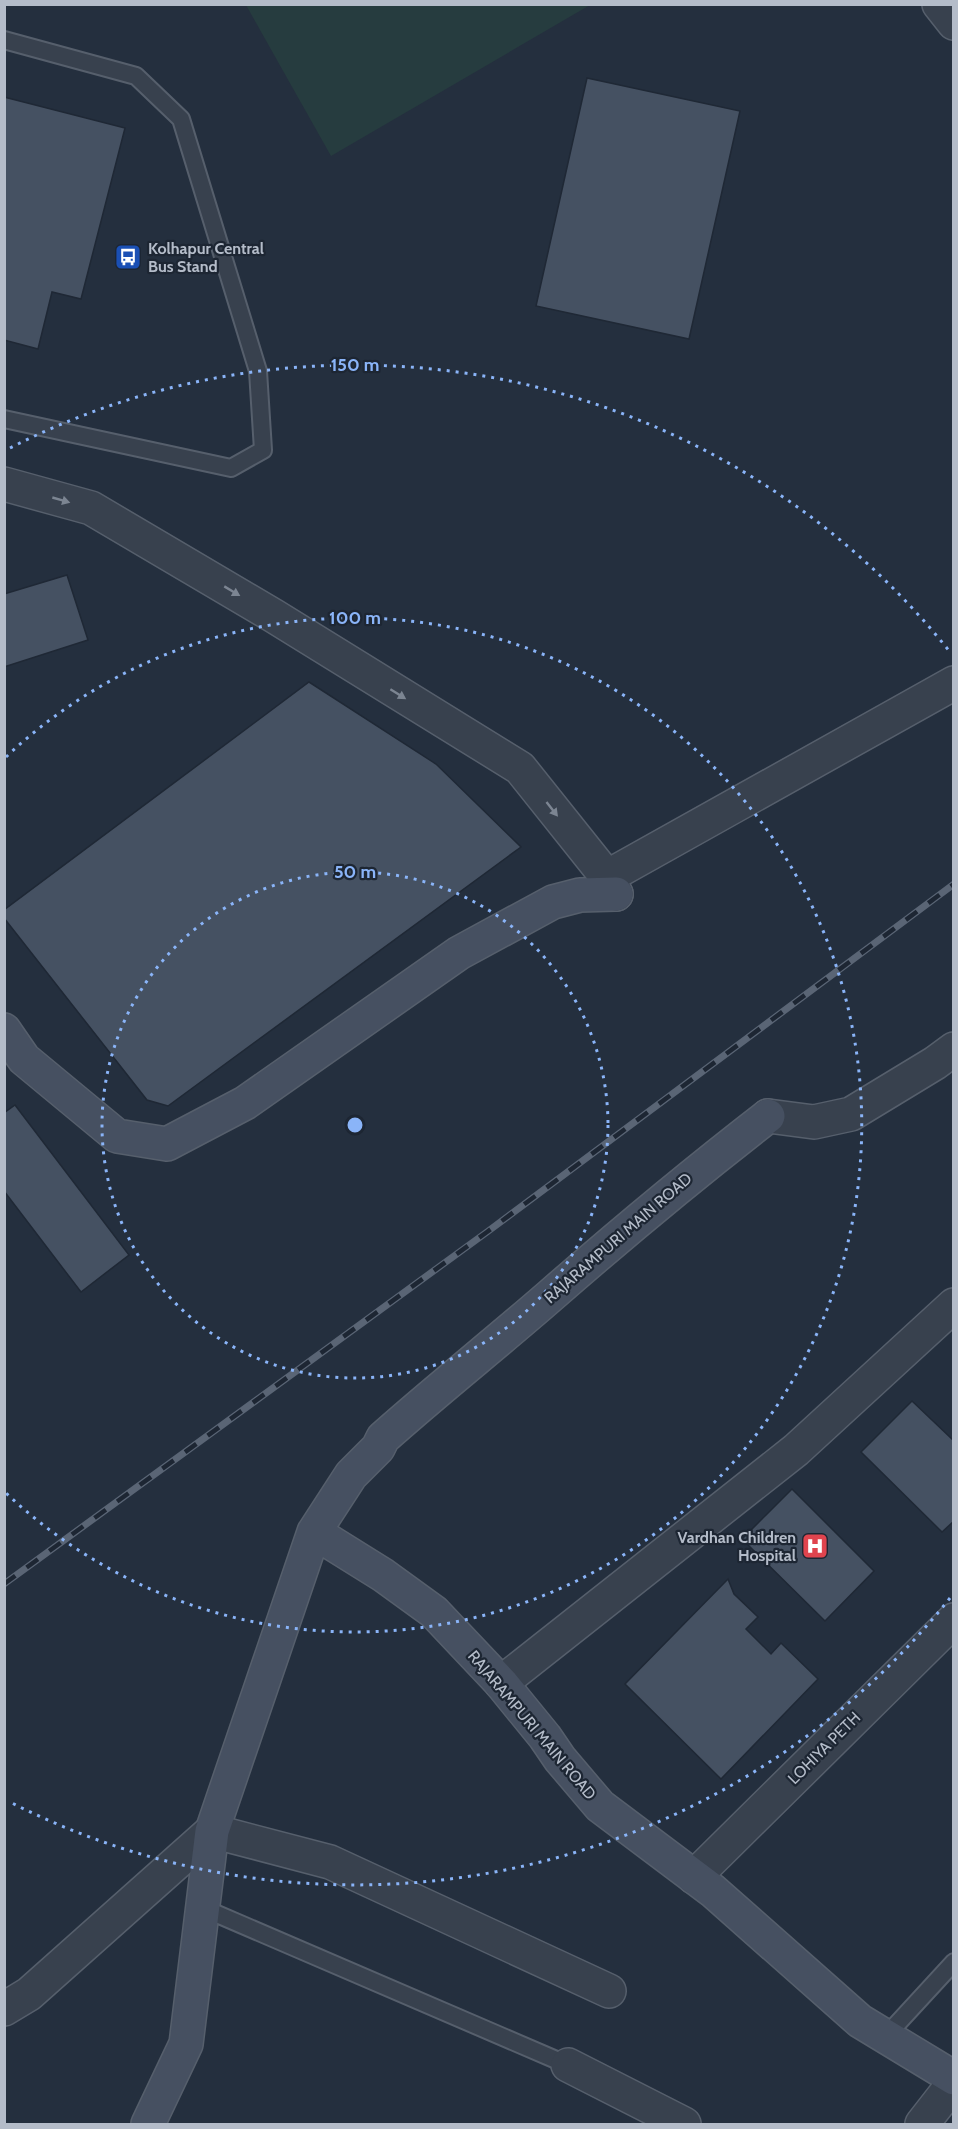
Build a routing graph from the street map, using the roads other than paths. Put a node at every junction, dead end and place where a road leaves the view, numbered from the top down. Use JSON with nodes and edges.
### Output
{"nodes":[{"id":1,"x":939,"y":4,"type":"edge"},
{"id":2,"x":954,"y":23,"type":"edge"},
{"id":3,"x":4,"y":40,"type":"edge"},
{"id":4,"x":4,"y":419,"type":"edge"},
{"id":5,"x":4,"y":484,"type":"edge"},
{"id":6,"x":954,"y":683,"type":"edge"},
{"id":7,"x":612,"y":886,"type":"junction"},
{"id":8,"x":4,"y":1030,"type":"edge"},
{"id":9,"x":954,"y":1048,"type":"edge"},
{"id":10,"x":954,"y":1305,"type":"edge"},
{"id":11,"x":314,"y":1532,"type":"junction"},
{"id":12,"x":954,"y":1620,"type":"edge"},
{"id":13,"x":501,"y":1683,"type":"junction"},
{"id":14,"x":212,"y":1831,"type":"junction"},
{"id":15,"x":694,"y":1877,"type":"junction"},
{"id":16,"x":202,"y":1908,"type":"junction"},
{"id":17,"x":954,"y":1962,"type":"edge"},
{"id":18,"x":609,"y":1991,"type":"dead end"},
{"id":19,"x":4,"y":2009,"type":"edge"},
{"id":20,"x":885,"y":2037,"type":"junction"},
{"id":21,"x":568,"y":2065,"type":"joint"},
{"id":22,"x":954,"y":2078,"type":"edge"},
{"id":23,"x":954,"y":2083,"type":"edge"},
{"id":24,"x":148,"y":2124,"type":"edge"},
{"id":25,"x":684,"y":2124,"type":"edge"},
{"id":26,"x":922,"y":2124,"type":"edge"}],
"edges":[{"from":1,"to":2,"type":"street"},
{"from":3,"to":4,"type":"lane"},
{"from":5,"to":7,"type":"street","one_way":true},
{"from":6,"to":7,"type":"street"},
{"from":7,"to":8,"type":"street"},
{"from":9,"to":11,"type":"street","name":"RAJARAMPURI MAIN ROAD"},
{"from":10,"to":13,"type":"street"},
{"from":11,"to":13,"type":"street","name":"RAJARAMPURI MAIN ROAD"},
{"from":11,"to":14,"type":"street"},
{"from":12,"to":15,"type":"street","name":"LOHIYA PETH"},
{"from":13,"to":15,"type":"street","name":"RAJARAMPURI MAIN ROAD"},
{"from":14,"to":16,"type":"street"},
{"from":14,"to":18,"type":"street"},
{"from":14,"to":19,"type":"street"},
{"from":15,"to":20,"type":"street","name":"RAJARAMPURI MAIN ROAD"},
{"from":16,"to":21,"type":"lane"},
{"from":16,"to":24,"type":"street"},
{"from":17,"to":20,"type":"lane"},
{"from":20,"to":22,"type":"street","name":"RAJARAMPURI MAIN ROAD"},
{"from":21,"to":25,"type":"street"},
{"from":23,"to":26,"type":"street"}]}
